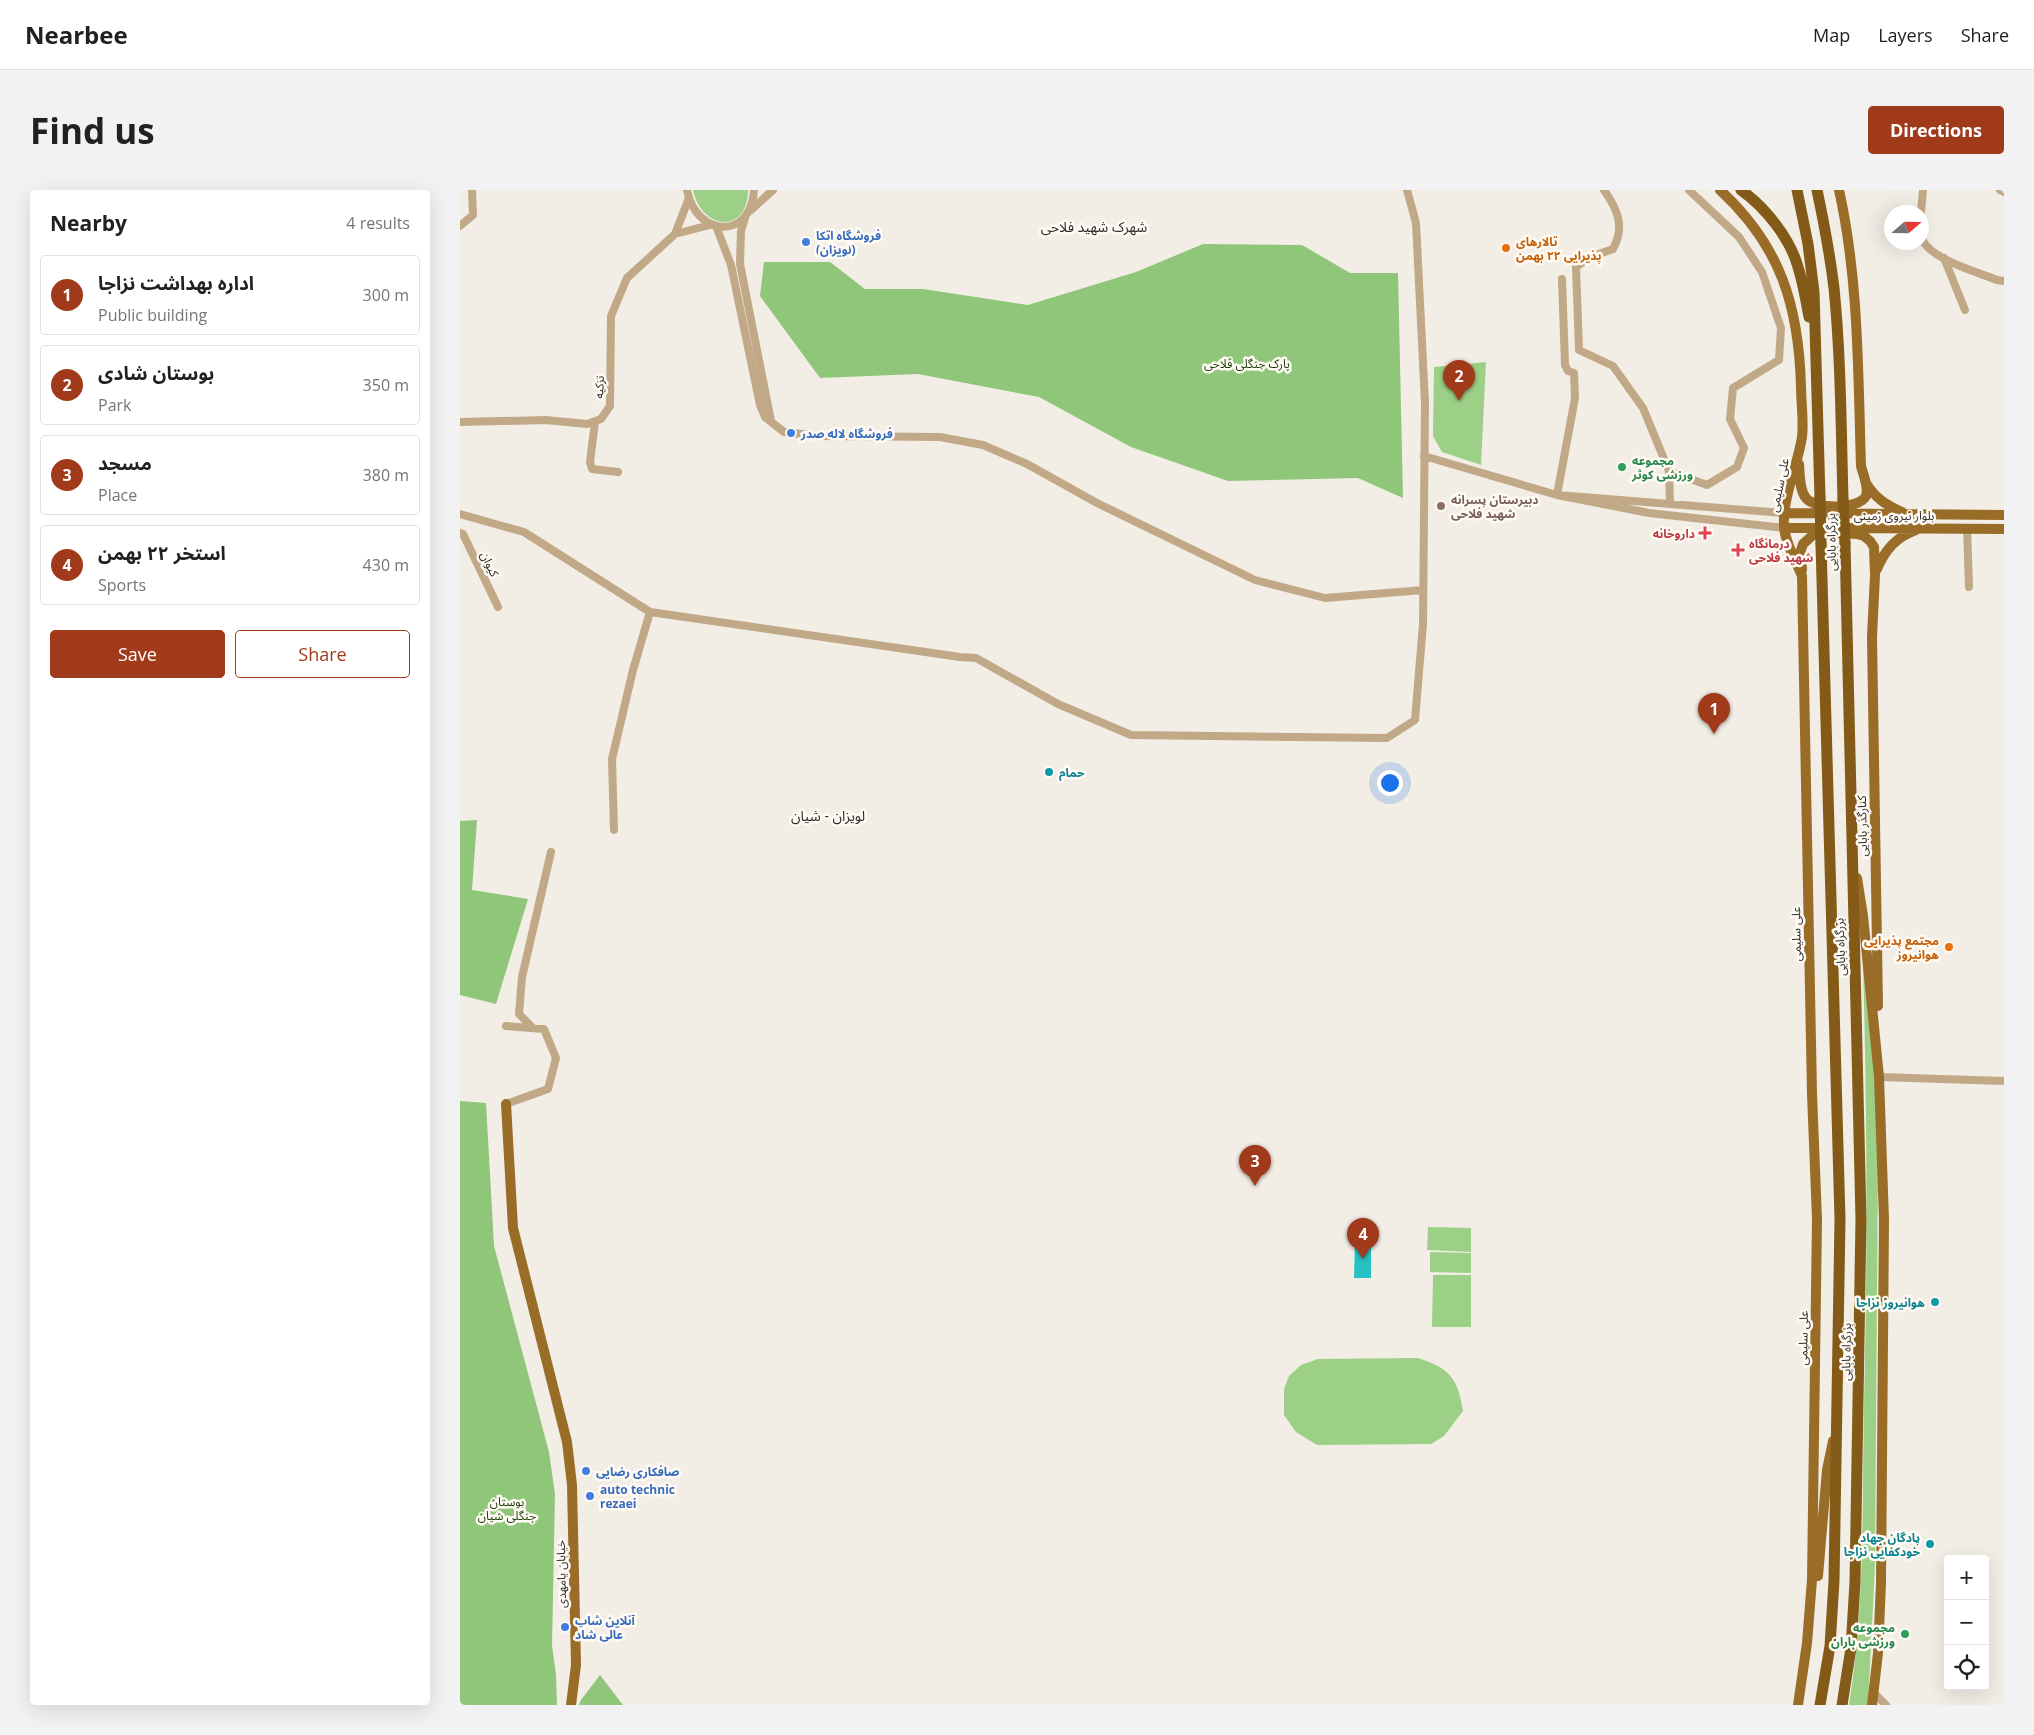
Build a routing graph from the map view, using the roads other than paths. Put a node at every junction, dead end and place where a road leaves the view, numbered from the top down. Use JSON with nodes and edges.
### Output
{"nodes":[{"id":1,"x":472,"y":190,"type":"edge"},
{"id":2,"x":754,"y":190,"type":"edge"},
{"id":3,"x":773,"y":190,"type":"edge"},
{"id":4,"x":1407,"y":190,"type":"edge"},
{"id":5,"x":1604,"y":190,"type":"edge"},
{"id":6,"x":1689,"y":190,"type":"edge"},
{"id":7,"x":1720,"y":190,"type":"edge"},
{"id":8,"x":1741,"y":190,"type":"edge"},
{"id":9,"x":1797,"y":190,"type":"edge"},
{"id":10,"x":1817,"y":190,"type":"edge"},
{"id":11,"x":1839,"y":190,"type":"edge"},
{"id":12,"x":1923,"y":190,"type":"edge"},
{"id":13,"x":2000,"y":190,"type":"edge"},
{"id":14,"x":2004,"y":192,"type":"edge"},
{"id":15,"x":688,"y":194,"type":"edge"},
{"id":16,"x":1922,"y":205,"type":"edge"},
{"id":17,"x":751,"y":210,"type":"junction"},
{"id":18,"x":745,"y":218,"type":"junction"},
{"id":19,"x":460,"y":226,"type":"edge"},
{"id":20,"x":713,"y":226,"type":"junction"},
{"id":21,"x":675,"y":234,"type":"junction"},
{"id":22,"x":1929,"y":250,"type":"edge"},
{"id":23,"x":1944,"y":258,"type":"junction"},
{"id":24,"x":736,"y":265,"type":"junction"},
{"id":25,"x":1562,"y":279,"type":"dead end"},
{"id":26,"x":2004,"y":281,"type":"edge"},
{"id":27,"x":1965,"y":310,"type":"dead end"},
{"id":28,"x":1817,"y":351,"type":"junction"},
{"id":29,"x":460,"y":422,"type":"edge"},
{"id":30,"x":595,"y":422,"type":"junction"},
{"id":31,"x":1424,"y":456,"type":"junction"},
{"id":32,"x":1798,"y":458,"type":"junction"},
{"id":33,"x":1669,"y":471,"type":"junction"},
{"id":34,"x":618,"y":472,"type":"dead end"},
{"id":35,"x":1865,"y":482,"type":"junction"},
{"id":36,"x":1557,"y":495,"type":"junction"},
{"id":37,"x":1670,"y":504,"type":"junction"},
{"id":38,"x":1784,"y":513,"type":"junction"},
{"id":39,"x":460,"y":514,"type":"edge"},
{"id":40,"x":1907,"y":514,"type":"junction"},
{"id":41,"x":2004,"y":515,"type":"edge"},
{"id":42,"x":1784,"y":528,"type":"junction"},
{"id":43,"x":1923,"y":528,"type":"junction"},
{"id":44,"x":1967,"y":528,"type":"junction"},
{"id":45,"x":2004,"y":528,"type":"edge"},
{"id":46,"x":460,"y":533,"type":"edge"},
{"id":47,"x":1875,"y":575,"type":"junction"},
{"id":48,"x":1802,"y":576,"type":"junction"},
{"id":49,"x":1969,"y":587,"type":"dead end"},
{"id":50,"x":1423,"y":590,"type":"junction"},
{"id":51,"x":498,"y":607,"type":"dead end"},
{"id":52,"x":650,"y":612,"type":"junction"},
{"id":53,"x":614,"y":830,"type":"dead end"},
{"id":54,"x":1850,"y":833,"type":"junction"},
{"id":55,"x":551,"y":852,"type":"dead end"},
{"id":56,"x":506,"y":1026,"type":"dead end"},
{"id":57,"x":533,"y":1028,"type":"junction"},
{"id":58,"x":1879,"y":1077,"type":"junction"},
{"id":59,"x":2004,"y":1080,"type":"edge"},
{"id":60,"x":506,"y":1104,"type":"joint"},
{"id":61,"x":1837,"y":1423,"type":"junction"},
{"id":62,"x":1808,"y":1643,"type":"junction"},
{"id":63,"x":1873,"y":1692,"type":"junction"},
{"id":64,"x":572,"y":1705,"type":"edge"},
{"id":65,"x":1798,"y":1705,"type":"edge"},
{"id":66,"x":1820,"y":1705,"type":"edge"},
{"id":67,"x":1842,"y":1705,"type":"edge"},
{"id":68,"x":1872,"y":1705,"type":"edge"},
{"id":69,"x":1886,"y":1705,"type":"edge"}],
"edges":[{"from":1,"to":19,"type":"street"},
{"from":2,"to":17,"type":"street"},
{"from":3,"to":17,"type":"street"},
{"from":4,"to":31,"type":"street"},
{"from":5,"to":33,"type":"street"},
{"from":6,"to":33,"type":"street"},
{"from":7,"to":32,"type":"main road","name":"علی سلیمی"},
{"from":8,"to":28,"type":"highway"},
{"from":9,"to":28,"type":"highway","name":"بزرگراه بابایی"},
{"from":10,"to":54,"type":"highway","name":"بزرگراه بابایی","bridge":true},
{"from":11,"to":35,"type":"main road"},
{"from":12,"to":16,"type":"street"},
{"from":13,"to":14,"type":"street"},
{"from":15,"to":20,"type":"street"},
{"from":15,"to":21,"type":"street","name":"تزکیه"},
{"from":17,"to":18,"type":"street"},
{"from":18,"to":20,"type":"street","name":"تزکیه"},
{"from":18,"to":24,"type":"street"},
{"from":20,"to":21,"type":"street","name":"تزکیه"},
{"from":20,"to":24,"type":"street"},
{"from":21,"to":30,"type":"street","name":"تزکیه"},
{"from":22,"to":23,"type":"street"},
{"from":23,"to":26,"type":"street"},
{"from":23,"to":27,"type":"street"},
{"from":24,"to":50,"type":"street"},
{"from":25,"to":36,"type":"street"},
{"from":28,"to":61,"type":"highway","name":"بزرگراه بابایی","bridge":true},
{"from":29,"to":30,"type":"street"},
{"from":30,"to":34,"type":"street"},
{"from":31,"to":36,"type":"street"},
{"from":31,"to":50,"type":"street"},
{"from":32,"to":35,"type":"main road"},
{"from":32,"to":38,"type":"main road","name":"علی سلیمی"},
{"from":33,"to":37,"type":"street"},
{"from":35,"to":40,"type":"main road"},
{"from":36,"to":37,"type":"street"},
{"from":36,"to":42,"type":"street"},
{"from":37,"to":38,"type":"street"},
{"from":38,"to":40,"type":"main road","name":"بلوار نیروی زمینی"},
{"from":38,"to":42,"type":"main road","name":"علی سلیمی"},
{"from":39,"to":52,"type":"street"},
{"from":40,"to":41,"type":"main road","name":"بلوار نیروی زمینی"},
{"from":42,"to":43,"type":"main road","name":"بلوار نیروی زمینی"},
{"from":42,"to":48,"type":"main road","name":"علی سلیمی"},
{"from":43,"to":44,"type":"main road","name":"بلوار نیروی زمینی"},
{"from":43,"to":47,"type":"main road"},
{"from":44,"to":45,"type":"main road","name":"بلوار نیروی زمینی"},
{"from":44,"to":49,"type":"street"},
{"from":46,"to":51,"type":"street","name":"کیوان"},
{"from":47,"to":48,"type":"main road"},
{"from":47,"to":58,"type":"main road","name":"کنارگذر بابایی"},
{"from":48,"to":62,"type":"main road","name":"علی سلیمی"},
{"from":50,"to":52,"type":"street"},
{"from":52,"to":53,"type":"street"},
{"from":54,"to":58,"type":"main road"},
{"from":54,"to":67,"type":"highway","name":"بزرگراه بابایی"},
{"from":55,"to":57,"type":"street"},
{"from":56,"to":57,"type":"street"},
{"from":57,"to":60,"type":"street"},
{"from":58,"to":59,"type":"street"},
{"from":58,"to":63,"type":"main road"},
{"from":60,"to":64,"type":"main road","name":"خیابان یامهدی"},
{"from":61,"to":62,"type":"main road"},
{"from":61,"to":66,"type":"highway","name":"بزرگراه بابایی"},
{"from":62,"to":65,"type":"main road","name":"علی سلیمی"},
{"from":63,"to":68,"type":"main road"},
{"from":63,"to":69,"type":"street"}]}
